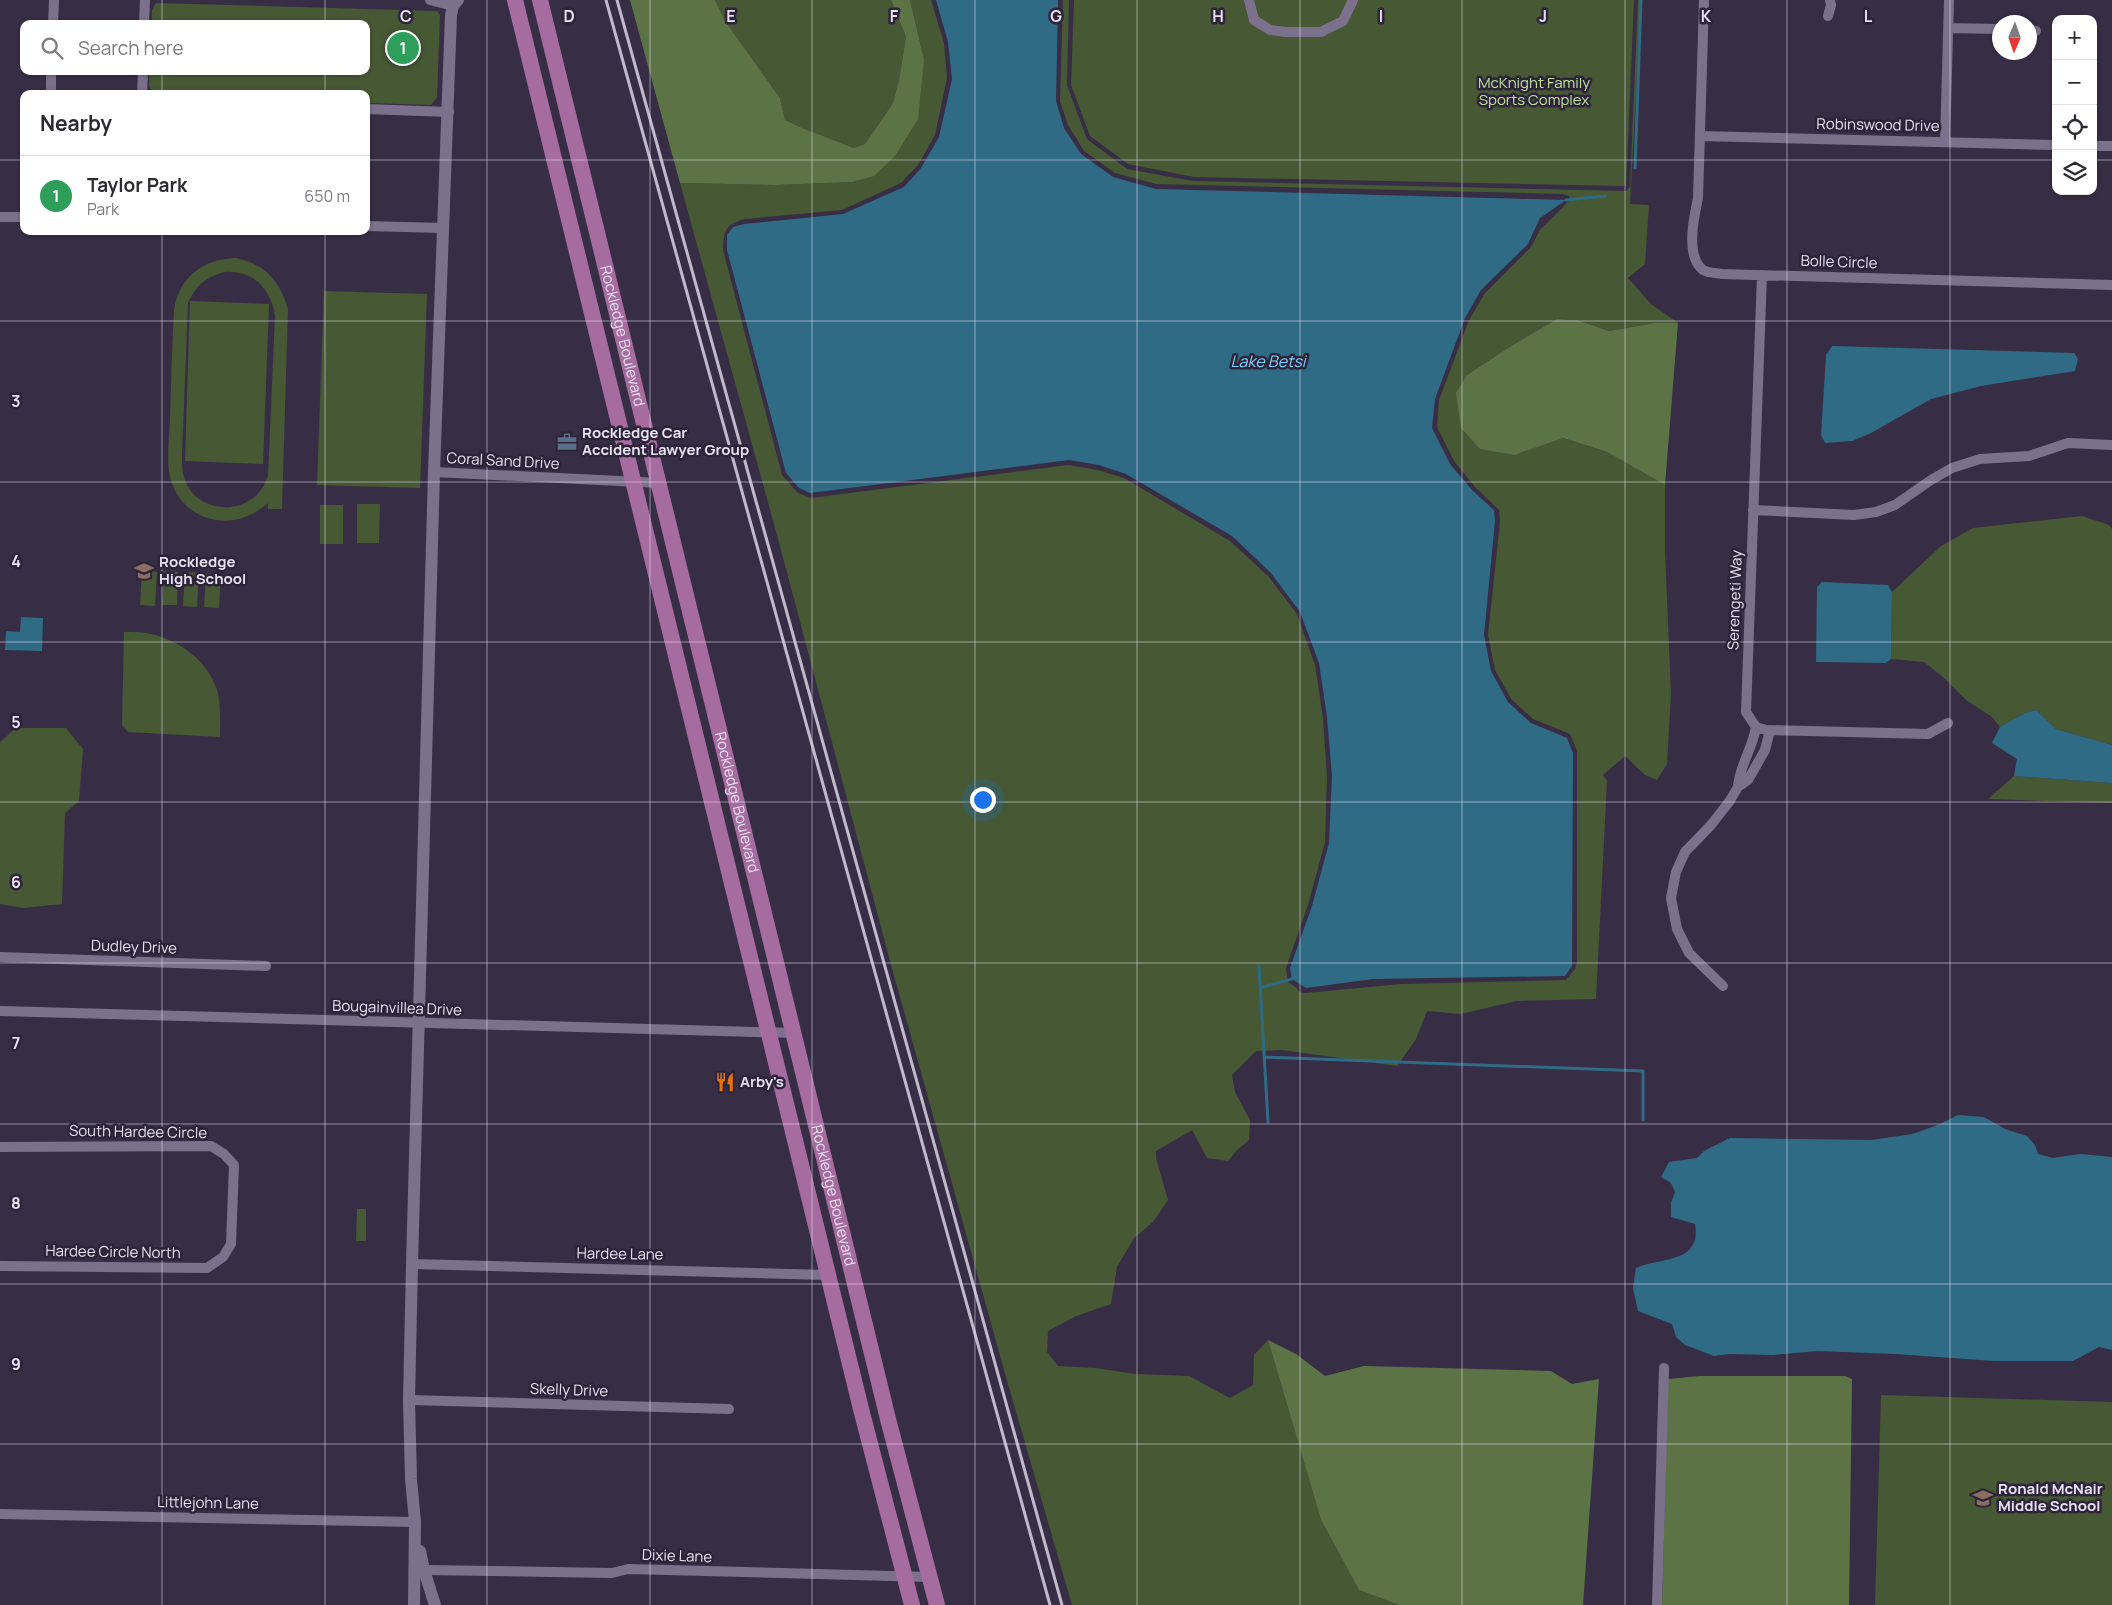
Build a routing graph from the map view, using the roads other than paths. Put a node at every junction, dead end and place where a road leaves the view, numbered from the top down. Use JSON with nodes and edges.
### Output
{"nodes":[{"id":1,"x":54,"y":0,"type":"edge"},
{"id":2,"x":145,"y":0,"type":"edge"},
{"id":3,"x":430,"y":0,"type":"edge"},
{"id":4,"x":515,"y":0,"type":"edge"},
{"id":5,"x":540,"y":0,"type":"edge"},
{"id":6,"x":1250,"y":0,"type":"edge"},
{"id":7,"x":1353,"y":0,"type":"edge"},
{"id":8,"x":1704,"y":0,"type":"edge"},
{"id":9,"x":1830,"y":0,"type":"edge"},
{"id":10,"x":1949,"y":0,"type":"edge"},
{"id":11,"x":454,"y":7,"type":"edge"},
{"id":12,"x":1828,"y":16,"type":"dead end"},
{"id":13,"x":53,"y":20,"type":"edge"},
{"id":14,"x":144,"y":20,"type":"edge"},
{"id":15,"x":1949,"y":28,"type":"junction"},
{"id":16,"x":1992,"y":29,"type":"edge"},
{"id":17,"x":51,"y":75,"type":"edge"},
{"id":18,"x":143,"y":75,"type":"edge"},
{"id":19,"x":51,"y":90,"type":"edge"},
{"id":20,"x":142,"y":90,"type":"edge"},
{"id":21,"x":370,"y":108,"type":"edge"},
{"id":22,"x":449,"y":112,"type":"junction"},
{"id":23,"x":1700,"y":136,"type":"junction"},
{"id":24,"x":1945,"y":142,"type":"junction"},
{"id":25,"x":2052,"y":145,"type":"edge"},
{"id":26,"x":2097,"y":146,"type":"edge"},
{"id":27,"x":2112,"y":146,"type":"edge"},
{"id":28,"x":0,"y":217,"type":"edge"},
{"id":29,"x":20,"y":217,"type":"edge"},
{"id":30,"x":370,"y":226,"type":"edge"},
{"id":31,"x":443,"y":228,"type":"junction"},
{"id":32,"x":573,"y":229,"type":"junction"},
{"id":33,"x":606,"y":261,"type":"junction"},
{"id":34,"x":584,"y":275,"type":"junction"},
{"id":35,"x":1762,"y":275,"type":"junction"},
{"id":36,"x":2112,"y":285,"type":"edge"},
{"id":37,"x":619,"y":316,"type":"junction"},
{"id":38,"x":2112,"y":445,"type":"edge"},
{"id":39,"x":434,"y":472,"type":"junction"},
{"id":40,"x":634,"y":481,"type":"junction"},
{"id":41,"x":660,"y":483,"type":"junction"},
{"id":42,"x":1753,"y":510,"type":"junction"},
{"id":43,"x":684,"y":684,"type":"junction"},
{"id":44,"x":716,"y":714,"type":"junction"},
{"id":45,"x":1948,"y":723,"type":"dead end"},
{"id":46,"x":1756,"y":727,"type":"junction"},
{"id":47,"x":1770,"y":730,"type":"junction"},
{"id":48,"x":700,"y":752,"type":"junction"},
{"id":49,"x":734,"y":786,"type":"junction"},
{"id":50,"x":1738,"y":787,"type":"junction"},
{"id":51,"x":0,"y":957,"type":"edge"},
{"id":52,"x":266,"y":966,"type":"dead end"},
{"id":53,"x":1723,"y":986,"type":"dead end"},
{"id":54,"x":0,"y":1011,"type":"edge"},
{"id":55,"x":420,"y":1024,"type":"junction"},
{"id":56,"x":769,"y":1033,"type":"junction"},
{"id":57,"x":794,"y":1033,"type":"junction"},
{"id":58,"x":0,"y":1147,"type":"edge"},
{"id":59,"x":223,"y":1257,"type":"joint"},
{"id":60,"x":412,"y":1264,"type":"junction"},
{"id":61,"x":0,"y":1266,"type":"edge"},
{"id":62,"x":828,"y":1275,"type":"junction"},
{"id":63,"x":861,"y":1306,"type":"junction"},
{"id":64,"x":1664,"y":1368,"type":"dead end"},
{"id":65,"x":408,"y":1400,"type":"junction"},
{"id":66,"x":729,"y":1409,"type":"dead end"},
{"id":67,"x":0,"y":1514,"type":"edge"},
{"id":68,"x":415,"y":1522,"type":"junction"},
{"id":69,"x":424,"y":1570,"type":"junction"},
{"id":70,"x":904,"y":1577,"type":"junction"},
{"id":71,"x":929,"y":1577,"type":"junction"},
{"id":72,"x":414,"y":1605,"type":"edge"},
{"id":73,"x":435,"y":1605,"type":"edge"},
{"id":74,"x":912,"y":1605,"type":"edge"},
{"id":75,"x":937,"y":1605,"type":"edge"},
{"id":76,"x":1657,"y":1605,"type":"edge"}],
"edges":[{"from":1,"to":13,"type":"street"},
{"from":2,"to":14,"type":"street"},
{"from":3,"to":11,"type":"street"},
{"from":4,"to":32,"type":"main road","name":"Rockledge Boulevard"},
{"from":5,"to":33,"type":"main road","name":"Rockledge Boulevard"},
{"from":6,"to":7,"type":"street"},
{"from":8,"to":23,"type":"street","name":"Bolle Circle"},
{"from":9,"to":12,"type":"street"},
{"from":10,"to":15,"type":"street"},
{"from":11,"to":22,"type":"street"},
{"from":15,"to":16,"type":"street"},
{"from":15,"to":24,"type":"street"},
{"from":17,"to":19,"type":"street"},
{"from":18,"to":20,"type":"street"},
{"from":21,"to":22,"type":"street"},
{"from":22,"to":31,"type":"street"},
{"from":23,"to":24,"type":"street","name":"Robinswood Drive"},
{"from":23,"to":35,"type":"street","name":"Bolle Circle"},
{"from":24,"to":25,"type":"street","name":"Robinswood Drive"},
{"from":26,"to":27,"type":"street"},
{"from":28,"to":29,"type":"street"},
{"from":30,"to":31,"type":"street"},
{"from":31,"to":39,"type":"street"},
{"from":32,"to":33,"type":"main road"},
{"from":32,"to":34,"type":"main road","name":"Rockledge Boulevard"},
{"from":33,"to":37,"type":"main road","name":"Rockledge Boulevard"},
{"from":34,"to":37,"type":"main road"},
{"from":34,"to":40,"type":"main road","name":"Rockledge Boulevard"},
{"from":35,"to":36,"type":"street","name":"Bolle Circle"},
{"from":35,"to":42,"type":"street","name":"Serengeti Way"},
{"from":37,"to":41,"type":"main road","name":"Rockledge Boulevard"},
{"from":38,"to":42,"type":"street"},
{"from":39,"to":40,"type":"street","name":"Coral Sand Drive"},
{"from":39,"to":55,"type":"street"},
{"from":40,"to":41,"type":"street","name":"Coral Sand Drive"},
{"from":40,"to":43,"type":"main road","name":"Rockledge Boulevard"},
{"from":41,"to":44,"type":"main road","name":"Rockledge Boulevard"},
{"from":42,"to":46,"type":"street","name":"Serengeti Way"},
{"from":43,"to":44,"type":"main road"},
{"from":43,"to":48,"type":"main road","name":"Rockledge Boulevard"},
{"from":44,"to":49,"type":"main road","name":"Rockledge Boulevard"},
{"from":45,"to":47,"type":"street"},
{"from":46,"to":47,"type":"street"},
{"from":46,"to":50,"type":"street"},
{"from":47,"to":50,"type":"street"},
{"from":48,"to":49,"type":"main road"},
{"from":48,"to":56,"type":"main road","name":"Rockledge Boulevard"},
{"from":49,"to":57,"type":"main road","name":"Rockledge Boulevard"},
{"from":50,"to":53,"type":"street"},
{"from":51,"to":52,"type":"street","name":"Dudley Drive"},
{"from":54,"to":55,"type":"street","name":"Bougainvillea Drive"},
{"from":55,"to":56,"type":"street","name":"Bougainvillea Drive"},
{"from":55,"to":60,"type":"street"},
{"from":56,"to":57,"type":"street","name":"Bougainvillea Drive"},
{"from":56,"to":62,"type":"main road","name":"Rockledge Boulevard"},
{"from":57,"to":63,"type":"main road","name":"Rockledge Boulevard"},
{"from":58,"to":59,"type":"street","name":"South Hardee Circle"},
{"from":59,"to":61,"type":"street","name":"Hardee Circle North"},
{"from":60,"to":62,"type":"street","name":"Hardee Lane"},
{"from":60,"to":65,"type":"street"},
{"from":62,"to":63,"type":"main road"},
{"from":62,"to":70,"type":"main road","name":"Rockledge Boulevard"},
{"from":63,"to":71,"type":"main road","name":"Rockledge Boulevard"},
{"from":64,"to":76,"type":"street"},
{"from":65,"to":66,"type":"street","name":"Skelly Drive"},
{"from":65,"to":68,"type":"street"},
{"from":67,"to":68,"type":"street","name":"Littlejohn Lane"},
{"from":68,"to":69,"type":"street"},
{"from":68,"to":72,"type":"street"},
{"from":69,"to":70,"type":"street","name":"Dixie Lane"},
{"from":69,"to":73,"type":"street"},
{"from":70,"to":71,"type":"street","name":"Dixie Lane"},
{"from":70,"to":74,"type":"main road","name":"Rockledge Boulevard"},
{"from":71,"to":75,"type":"main road","name":"Rockledge Boulevard"}]}
